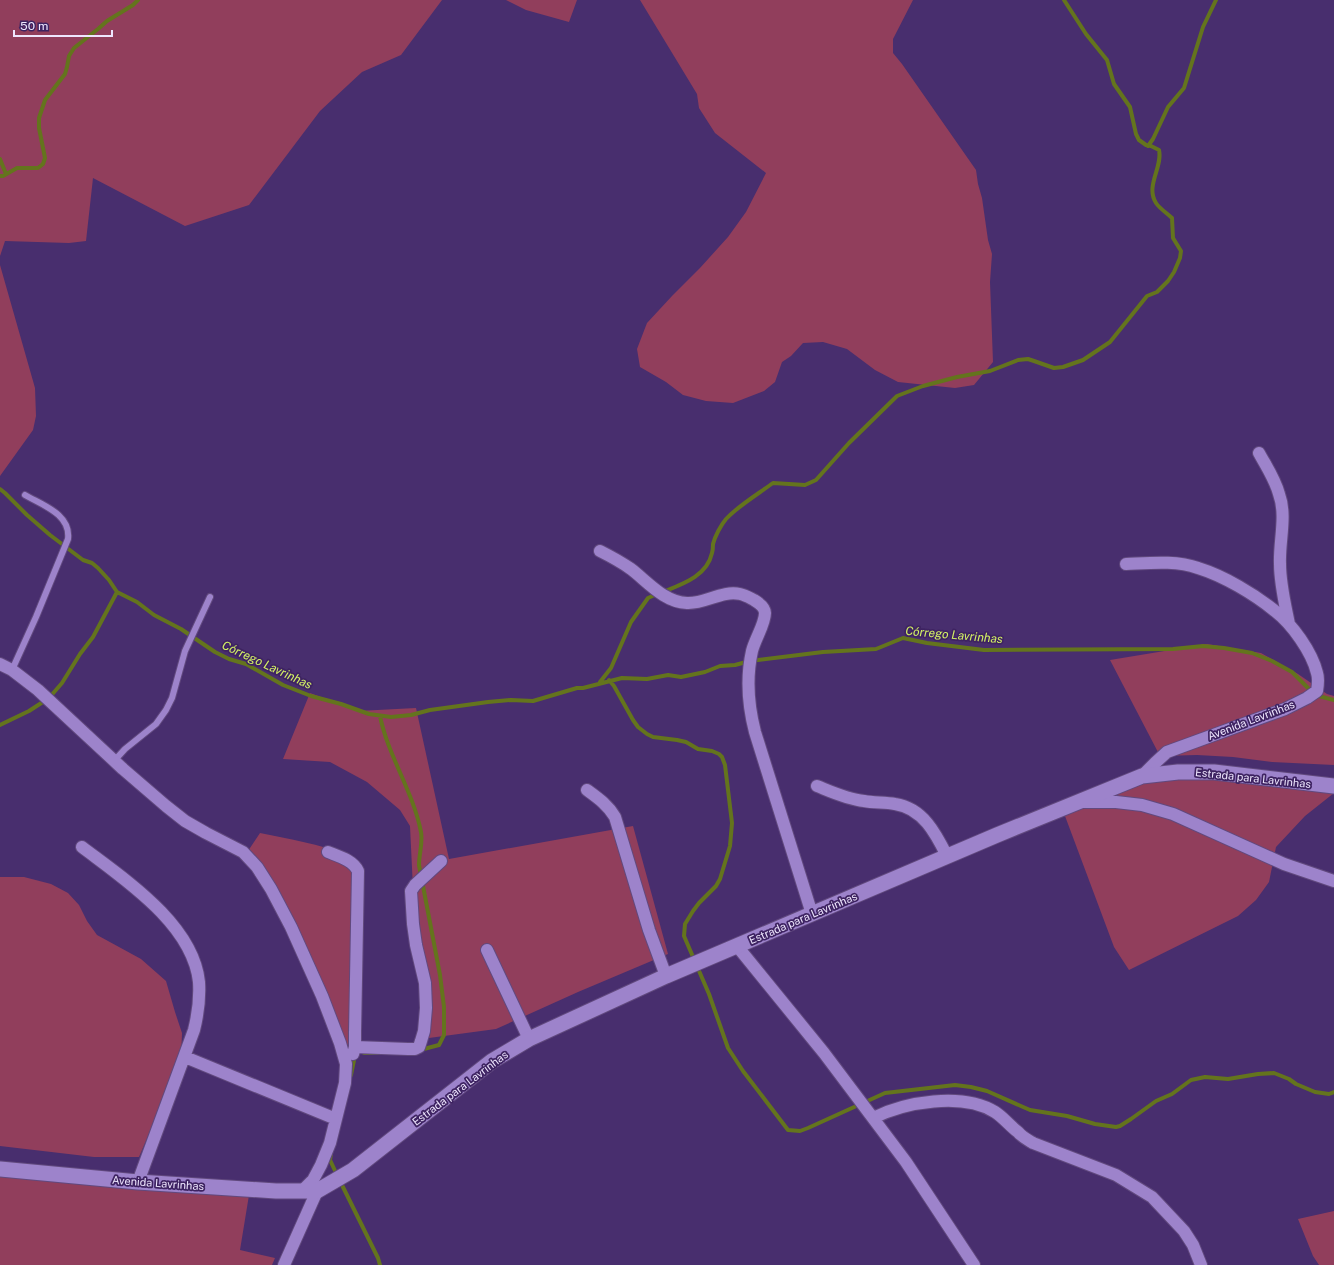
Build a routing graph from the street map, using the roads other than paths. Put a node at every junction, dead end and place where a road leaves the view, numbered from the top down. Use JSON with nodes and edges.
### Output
{"nodes":[{"id":1,"x":1259,"y":453,"type":"dead end"},
{"id":2,"x":25,"y":495,"type":"dead end"},
{"id":3,"x":600,"y":551,"type":"dead end"},
{"id":4,"x":1126,"y":564,"type":"dead end"},
{"id":5,"x":210,"y":597,"type":"dead end"},
{"id":6,"x":1289,"y":624,"type":"junction"},
{"id":7,"x":0,"y":664,"type":"edge"},
{"id":8,"x":12,"y":670,"type":"junction"},
{"id":9,"x":114,"y":760,"type":"junction"},
{"id":10,"x":1142,"y":776,"type":"junction"},
{"id":11,"x":817,"y":786,"type":"dead end"},
{"id":12,"x":1334,"y":786,"type":"edge"},
{"id":13,"x":587,"y":790,"type":"dead end"},
{"id":14,"x":1078,"y":802,"type":"junction"},
{"id":15,"x":82,"y":847,"type":"dead end"},
{"id":16,"x":328,"y":852,"type":"dead end"},
{"id":17,"x":947,"y":856,"type":"junction"},
{"id":18,"x":440,"y":861,"type":"dead end"},
{"id":19,"x":1334,"y":881,"type":"edge"},
{"id":20,"x":812,"y":914,"type":"junction"},
{"id":21,"x":737,"y":946,"type":"junction"},
{"id":22,"x":488,"y":950,"type":"dead end"},
{"id":23,"x":666,"y":976,"type":"junction"},
{"id":24,"x":529,"y":1039,"type":"junction"},
{"id":25,"x":355,"y":1047,"type":"junction"},
{"id":26,"x":185,"y":1057,"type":"junction"},
{"id":27,"x":346,"y":1064,"type":"junction"},
{"id":28,"x":336,"y":1118,"type":"junction"},
{"id":29,"x":873,"y":1118,"type":"junction"},
{"id":30,"x":0,"y":1169,"type":"edge"},
{"id":31,"x":138,"y":1182,"type":"junction"},
{"id":32,"x":301,"y":1192,"type":"junction"},
{"id":33,"x":317,"y":1192,"type":"junction"},
{"id":34,"x":284,"y":1265,"type":"edge"},
{"id":35,"x":974,"y":1265,"type":"edge"},
{"id":36,"x":1201,"y":1265,"type":"edge"}],
"edges":[{"from":1,"to":6,"type":"street"},
{"from":2,"to":8,"type":"lane"},
{"from":3,"to":20,"type":"street"},
{"from":4,"to":6,"type":"street"},
{"from":5,"to":9,"type":"lane"},
{"from":6,"to":10,"type":"street","name":"Avenida Lavrinhas"},
{"from":7,"to":8,"type":"street"},
{"from":8,"to":9,"type":"street"},
{"from":9,"to":27,"type":"street"},
{"from":10,"to":12,"type":"street","name":"Estrada para Lavrinhas"},
{"from":10,"to":14,"type":"street","name":"Estrada para Lavrinhas"},
{"from":11,"to":17,"type":"street"},
{"from":13,"to":23,"type":"street"},
{"from":14,"to":17,"type":"street","name":"Estrada para Lavrinhas"},
{"from":14,"to":19,"type":"street"},
{"from":15,"to":26,"type":"street"},
{"from":16,"to":25,"type":"street"},
{"from":17,"to":20,"type":"street","name":"Estrada para Lavrinhas"},
{"from":18,"to":25,"type":"street"},
{"from":20,"to":21,"type":"street","name":"Estrada para Lavrinhas"},
{"from":21,"to":23,"type":"street","name":"Estrada para Lavrinhas"},
{"from":21,"to":29,"type":"street"},
{"from":22,"to":24,"type":"street"},
{"from":23,"to":24,"type":"street","name":"Estrada para Lavrinhas"},
{"from":24,"to":33,"type":"street","name":"Estrada para Lavrinhas"},
{"from":25,"to":27,"type":"street"},
{"from":26,"to":28,"type":"street"},
{"from":26,"to":31,"type":"street"},
{"from":27,"to":28,"type":"street"},
{"from":28,"to":32,"type":"street"},
{"from":29,"to":35,"type":"street"},
{"from":29,"to":36,"type":"street"},
{"from":30,"to":31,"type":"street","name":"Avenida Lavrinhas"},
{"from":31,"to":32,"type":"street","name":"Avenida Lavrinhas"},
{"from":32,"to":33,"type":"street","name":"Avenida Lavrinhas"},
{"from":33,"to":34,"type":"street"}]}
